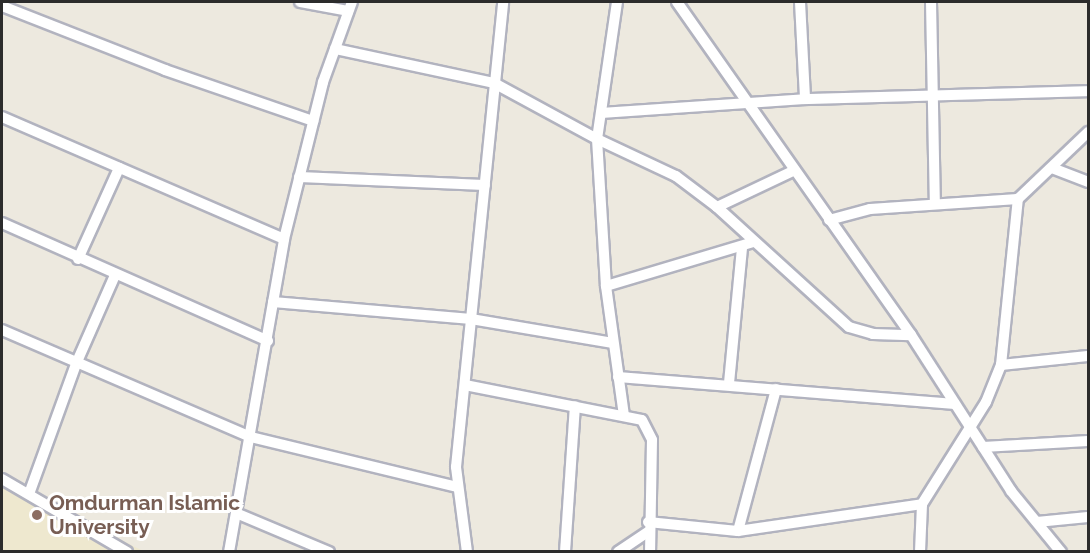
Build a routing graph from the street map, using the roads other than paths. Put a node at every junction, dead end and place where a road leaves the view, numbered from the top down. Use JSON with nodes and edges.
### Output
{"nodes":[{"id":1,"x":300,"y":2,"type":"edge"},
{"id":2,"x":503,"y":2,"type":"edge"},
{"id":3,"x":617,"y":2,"type":"edge"},
{"id":4,"x":677,"y":2,"type":"edge"},
{"id":5,"x":800,"y":2,"type":"edge"},
{"id":6,"x":931,"y":2,"type":"edge"},
{"id":7,"x":2,"y":6,"type":"edge"},
{"id":8,"x":350,"y":6,"type":"edge"},
{"id":9,"x":335,"y":49,"type":"junction"},
{"id":10,"x":494,"y":83,"type":"junction"},
{"id":11,"x":1089,"y":91,"type":"edge"},
{"id":12,"x":933,"y":94,"type":"junction"},
{"id":13,"x":805,"y":99,"type":"junction"},
{"id":14,"x":746,"y":102,"type":"junction"},
{"id":15,"x":602,"y":113,"type":"junction"},
{"id":16,"x":2,"y":117,"type":"edge"},
{"id":17,"x":313,"y":122,"type":"junction"},
{"id":18,"x":1089,"y":132,"type":"edge"},
{"id":19,"x":597,"y":139,"type":"junction"},
{"id":20,"x":119,"y":168,"type":"junction"},
{"id":21,"x":1052,"y":168,"type":"junction"},
{"id":22,"x":793,"y":171,"type":"junction"},
{"id":23,"x":299,"y":177,"type":"junction"},
{"id":24,"x":1089,"y":182,"type":"edge"},
{"id":25,"x":485,"y":185,"type":"junction"},
{"id":26,"x":1018,"y":199,"type":"junction"},
{"id":27,"x":935,"y":204,"type":"junction"},
{"id":28,"x":717,"y":207,"type":"junction"},
{"id":29,"x":829,"y":220,"type":"junction"},
{"id":30,"x":2,"y":223,"type":"edge"},
{"id":31,"x":284,"y":239,"type":"junction"},
{"id":32,"x":754,"y":242,"type":"junction"},
{"id":33,"x":742,"y":247,"type":"junction"},
{"id":34,"x":78,"y":259,"type":"junction"},
{"id":35,"x":115,"y":275,"type":"junction"},
{"id":36,"x":606,"y":286,"type":"junction"},
{"id":37,"x":273,"y":302,"type":"junction"},
{"id":38,"x":471,"y":319,"type":"junction"},
{"id":39,"x":2,"y":330,"type":"edge"},
{"id":40,"x":911,"y":335,"type":"junction"},
{"id":41,"x":268,"y":341,"type":"junction"},
{"id":42,"x":613,"y":343,"type":"junction"},
{"id":43,"x":1089,"y":356,"type":"edge"},
{"id":44,"x":76,"y":364,"type":"junction"},
{"id":45,"x":1001,"y":365,"type":"junction"},
{"id":46,"x":618,"y":377,"type":"junction"},
{"id":47,"x":729,"y":383,"type":"junction"},
{"id":48,"x":465,"y":386,"type":"junction"},
{"id":49,"x":777,"y":389,"type":"junction"},
{"id":50,"x":955,"y":404,"type":"junction"},
{"id":51,"x":575,"y":406,"type":"junction"},
{"id":52,"x":624,"y":416,"type":"junction"},
{"id":53,"x":970,"y":426,"type":"junction"},
{"id":54,"x":251,"y":437,"type":"junction"},
{"id":55,"x":1089,"y":441,"type":"edge"},
{"id":56,"x":983,"y":447,"type":"junction"},
{"id":57,"x":2,"y":479,"type":"edge"},
{"id":58,"x":457,"y":487,"type":"junction"},
{"id":59,"x":29,"y":494,"type":"junction"},
{"id":60,"x":922,"y":504,"type":"junction"},
{"id":61,"x":236,"y":513,"type":"junction"},
{"id":62,"x":1089,"y":517,"type":"edge"},
{"id":63,"x":1037,"y":522,"type":"junction"},
{"id":64,"x":648,"y":527,"type":"junction"},
{"id":65,"x":738,"y":531,"type":"junction"},
{"id":66,"x":127,"y":552,"type":"edge"},
{"id":67,"x":229,"y":552,"type":"edge"},
{"id":68,"x":329,"y":552,"type":"edge"},
{"id":69,"x":467,"y":552,"type":"edge"},
{"id":70,"x":565,"y":552,"type":"edge"},
{"id":71,"x":618,"y":552,"type":"edge"},
{"id":72,"x":650,"y":552,"type":"edge"},
{"id":73,"x":920,"y":552,"type":"edge"},
{"id":74,"x":1061,"y":552,"type":"edge"}],
"edges":[{"from":1,"to":8,"type":"street"},
{"from":2,"to":10,"type":"street"},
{"from":3,"to":15,"type":"street"},
{"from":4,"to":14,"type":"street"},
{"from":5,"to":13,"type":"street"},
{"from":6,"to":12,"type":"street"},
{"from":7,"to":17,"type":"street"},
{"from":8,"to":9,"type":"street"},
{"from":9,"to":10,"type":"street"},
{"from":9,"to":17,"type":"street"},
{"from":10,"to":19,"type":"street"},
{"from":10,"to":25,"type":"street"},
{"from":11,"to":12,"type":"street"},
{"from":12,"to":13,"type":"street"},
{"from":12,"to":27,"type":"street"},
{"from":13,"to":14,"type":"street"},
{"from":14,"to":15,"type":"street"},
{"from":14,"to":22,"type":"street"},
{"from":15,"to":19,"type":"street"},
{"from":16,"to":20,"type":"street"},
{"from":17,"to":23,"type":"street"},
{"from":18,"to":21,"type":"street"},
{"from":19,"to":28,"type":"street"},
{"from":19,"to":36,"type":"street"},
{"from":20,"to":31,"type":"street"},
{"from":20,"to":34,"type":"street"},
{"from":21,"to":24,"type":"street"},
{"from":21,"to":26,"type":"street"},
{"from":22,"to":28,"type":"street"},
{"from":22,"to":29,"type":"street"},
{"from":23,"to":25,"type":"street"},
{"from":23,"to":31,"type":"street"},
{"from":25,"to":38,"type":"street"},
{"from":26,"to":27,"type":"street"},
{"from":26,"to":45,"type":"street"},
{"from":27,"to":29,"type":"street"},
{"from":28,"to":32,"type":"street"},
{"from":29,"to":40,"type":"street"},
{"from":30,"to":34,"type":"street"},
{"from":31,"to":37,"type":"street"},
{"from":32,"to":33,"type":"street"},
{"from":32,"to":40,"type":"street"},
{"from":33,"to":36,"type":"street"},
{"from":33,"to":47,"type":"street"},
{"from":34,"to":35,"type":"street"},
{"from":35,"to":41,"type":"street"},
{"from":35,"to":44,"type":"street"},
{"from":36,"to":42,"type":"street"},
{"from":37,"to":38,"type":"street"},
{"from":37,"to":41,"type":"street"},
{"from":38,"to":42,"type":"street"},
{"from":38,"to":48,"type":"street"},
{"from":39,"to":44,"type":"street"},
{"from":40,"to":50,"type":"street"},
{"from":41,"to":54,"type":"street"},
{"from":42,"to":46,"type":"street"},
{"from":43,"to":45,"type":"street"},
{"from":44,"to":54,"type":"street"},
{"from":44,"to":59,"type":"street"},
{"from":45,"to":53,"type":"street"},
{"from":46,"to":47,"type":"street"},
{"from":46,"to":52,"type":"street"},
{"from":47,"to":49,"type":"street"},
{"from":48,"to":51,"type":"street"},
{"from":48,"to":58,"type":"street"},
{"from":49,"to":50,"type":"street"},
{"from":49,"to":65,"type":"street"},
{"from":50,"to":53,"type":"street"},
{"from":51,"to":52,"type":"street"},
{"from":51,"to":70,"type":"street"},
{"from":52,"to":64,"type":"street"},
{"from":53,"to":56,"type":"street"},
{"from":53,"to":60,"type":"street"},
{"from":54,"to":58,"type":"street"},
{"from":54,"to":61,"type":"street"},
{"from":55,"to":56,"type":"street"},
{"from":56,"to":63,"type":"street"},
{"from":57,"to":59,"type":"street"},
{"from":58,"to":69,"type":"street"},
{"from":59,"to":66,"type":"street"},
{"from":60,"to":65,"type":"street"},
{"from":60,"to":73,"type":"street"},
{"from":61,"to":67,"type":"street"},
{"from":61,"to":68,"type":"street"},
{"from":62,"to":63,"type":"street"},
{"from":63,"to":74,"type":"street"},
{"from":64,"to":65,"type":"street"},
{"from":64,"to":71,"type":"street"},
{"from":64,"to":72,"type":"street"}]}
